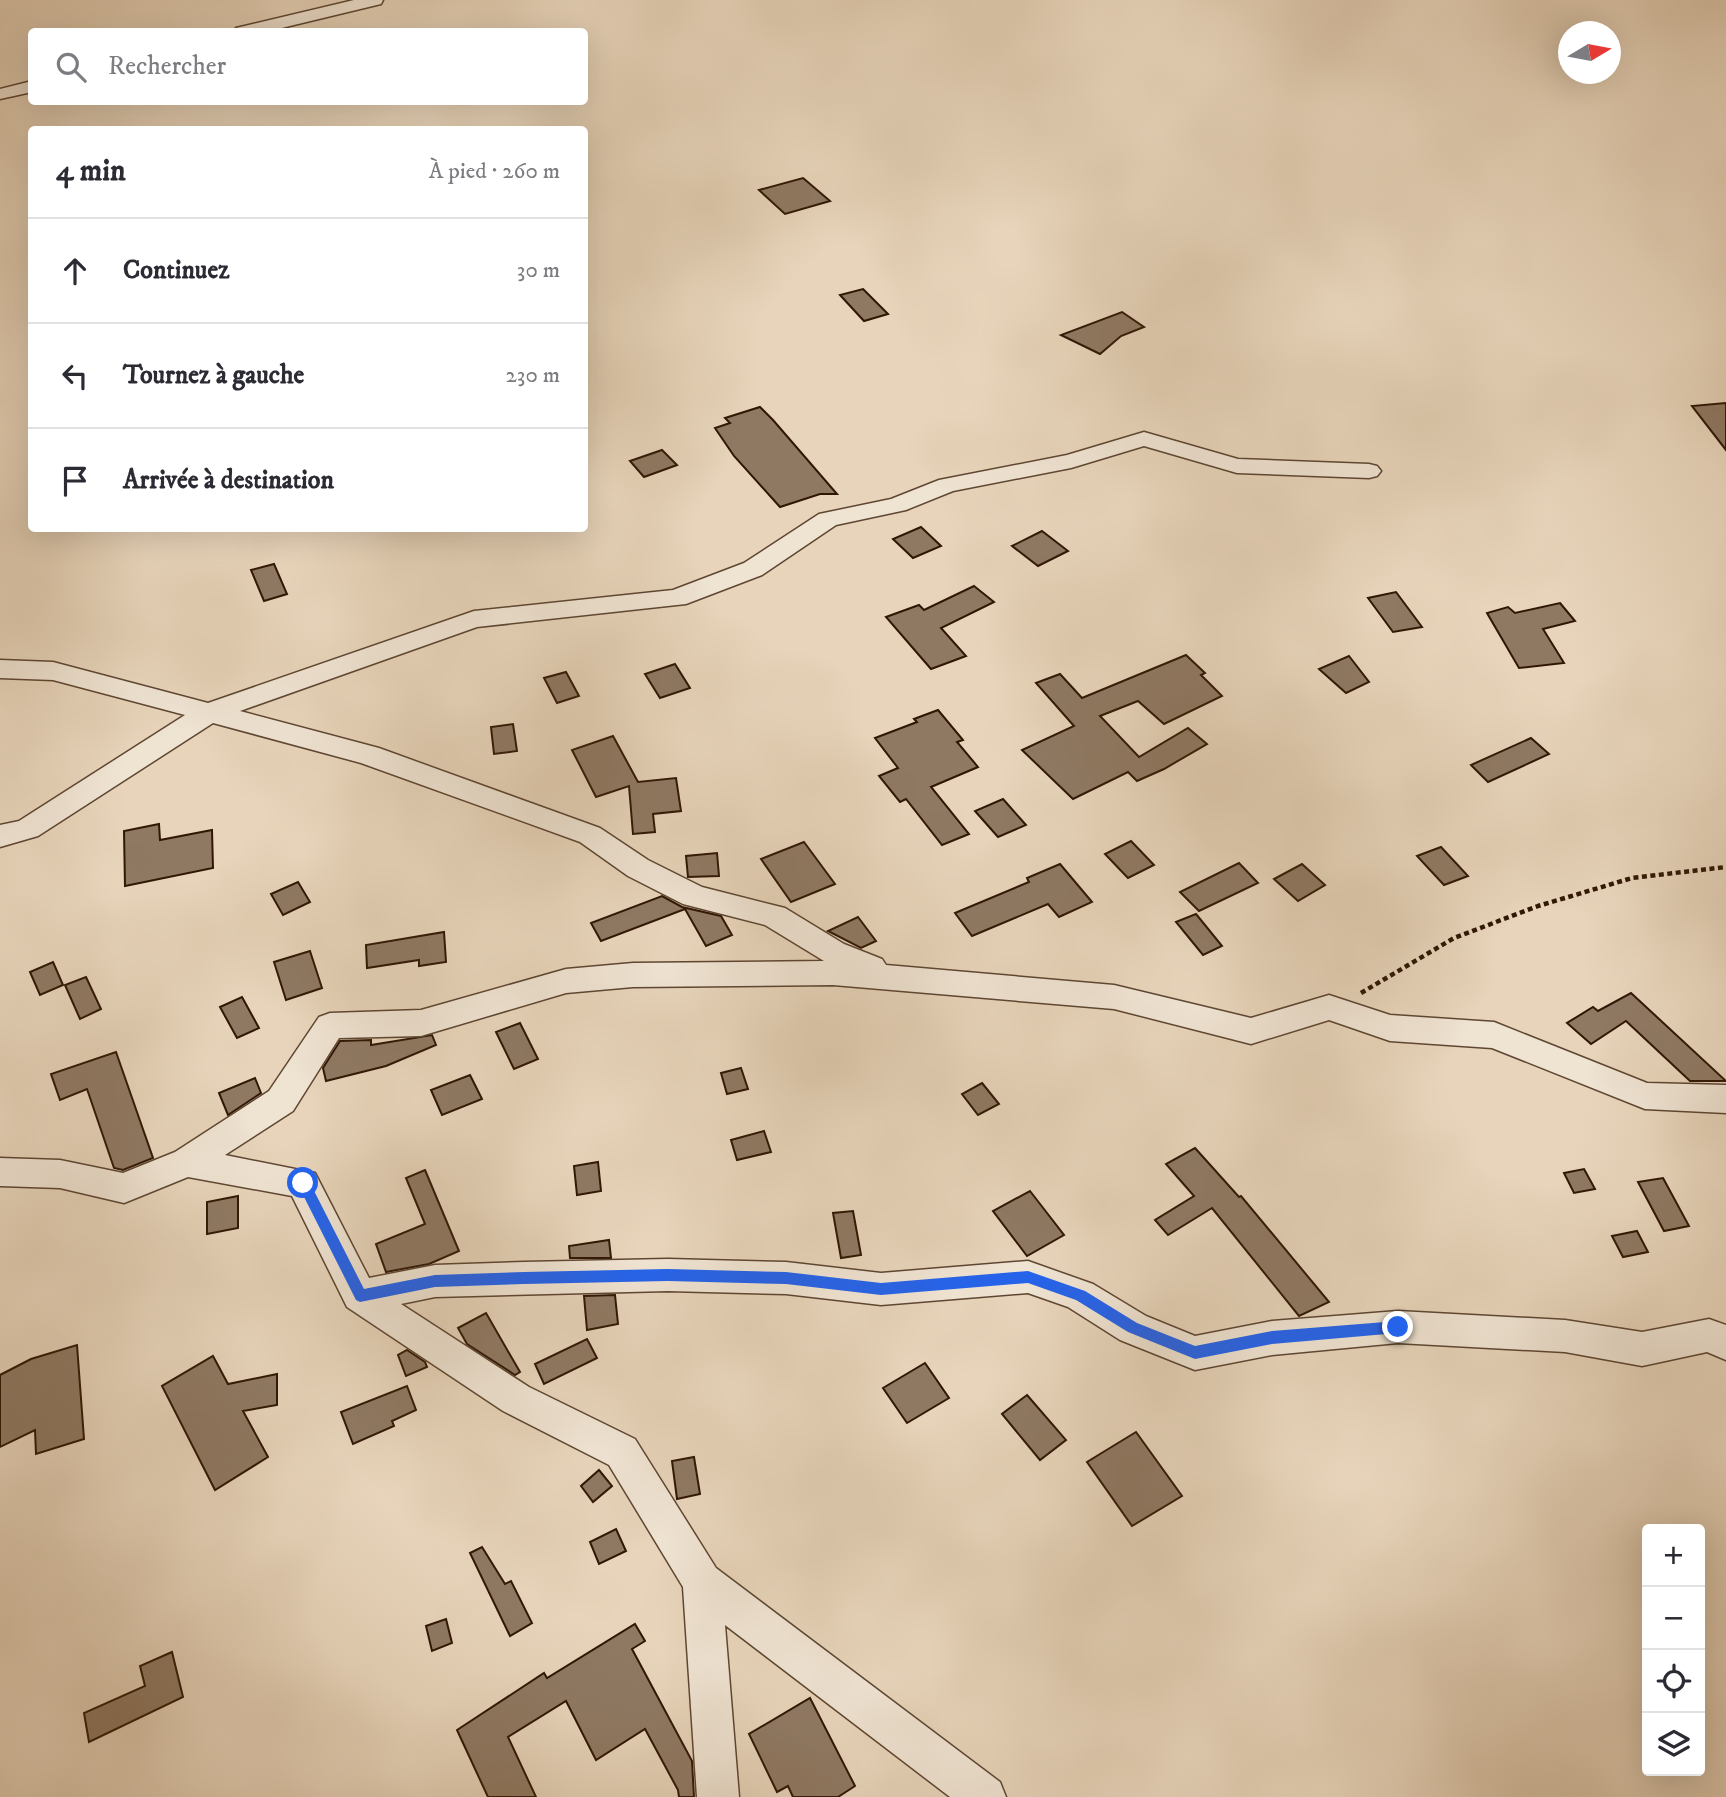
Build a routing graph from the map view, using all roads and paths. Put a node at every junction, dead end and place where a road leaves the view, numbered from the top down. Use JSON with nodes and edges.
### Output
{"nodes":[{"id":1,"x":375,"y":0,"type":"edge"},
{"id":2,"x":259,"y":28,"type":"edge"},
{"id":3,"x":28,"y":87,"type":"edge"},
{"id":4,"x":0,"y":94,"type":"edge"},
{"id":5,"x":1369,"y":471,"type":"dead end"},
{"id":6,"x":0,"y":669,"type":"edge"},
{"id":7,"x":208,"y":713,"type":"junction"},
{"id":8,"x":0,"y":836,"type":"edge"},
{"id":9,"x":1726,"y":867,"type":"edge"},
{"id":10,"x":907,"y":981,"type":"junction"},
{"id":11,"x":1329,"y":1007,"type":"junction"},
{"id":12,"x":1726,"y":1099,"type":"edge"},
{"id":13,"x":187,"y":1162,"type":"junction"},
{"id":14,"x":0,"y":1172,"type":"edge"},
{"id":15,"x":360,"y":1296,"type":"junction"},
{"id":16,"x":1726,"y":1343,"type":"edge"},
{"id":17,"x":702,"y":1582,"type":"junction"},
{"id":18,"x":718,"y":1797,"type":"edge"},
{"id":19,"x":985,"y":1797,"type":"edge"}],
"edges":[{"from":1,"to":2,"type":"street"},
{"from":3,"to":4,"type":"street"},
{"from":5,"to":7,"type":"street"},
{"from":6,"to":7,"type":"street"},
{"from":7,"to":8,"type":"street"},
{"from":7,"to":10,"type":"street"},
{"from":9,"to":11,"type":"path"},
{"from":10,"to":11,"type":"street"},
{"from":10,"to":13,"type":"street"},
{"from":11,"to":12,"type":"street"},
{"from":13,"to":14,"type":"street"},
{"from":13,"to":15,"type":"street"},
{"from":15,"to":16,"type":"street"},
{"from":15,"to":17,"type":"street"},
{"from":17,"to":18,"type":"street"},
{"from":17,"to":19,"type":"street"}]}
